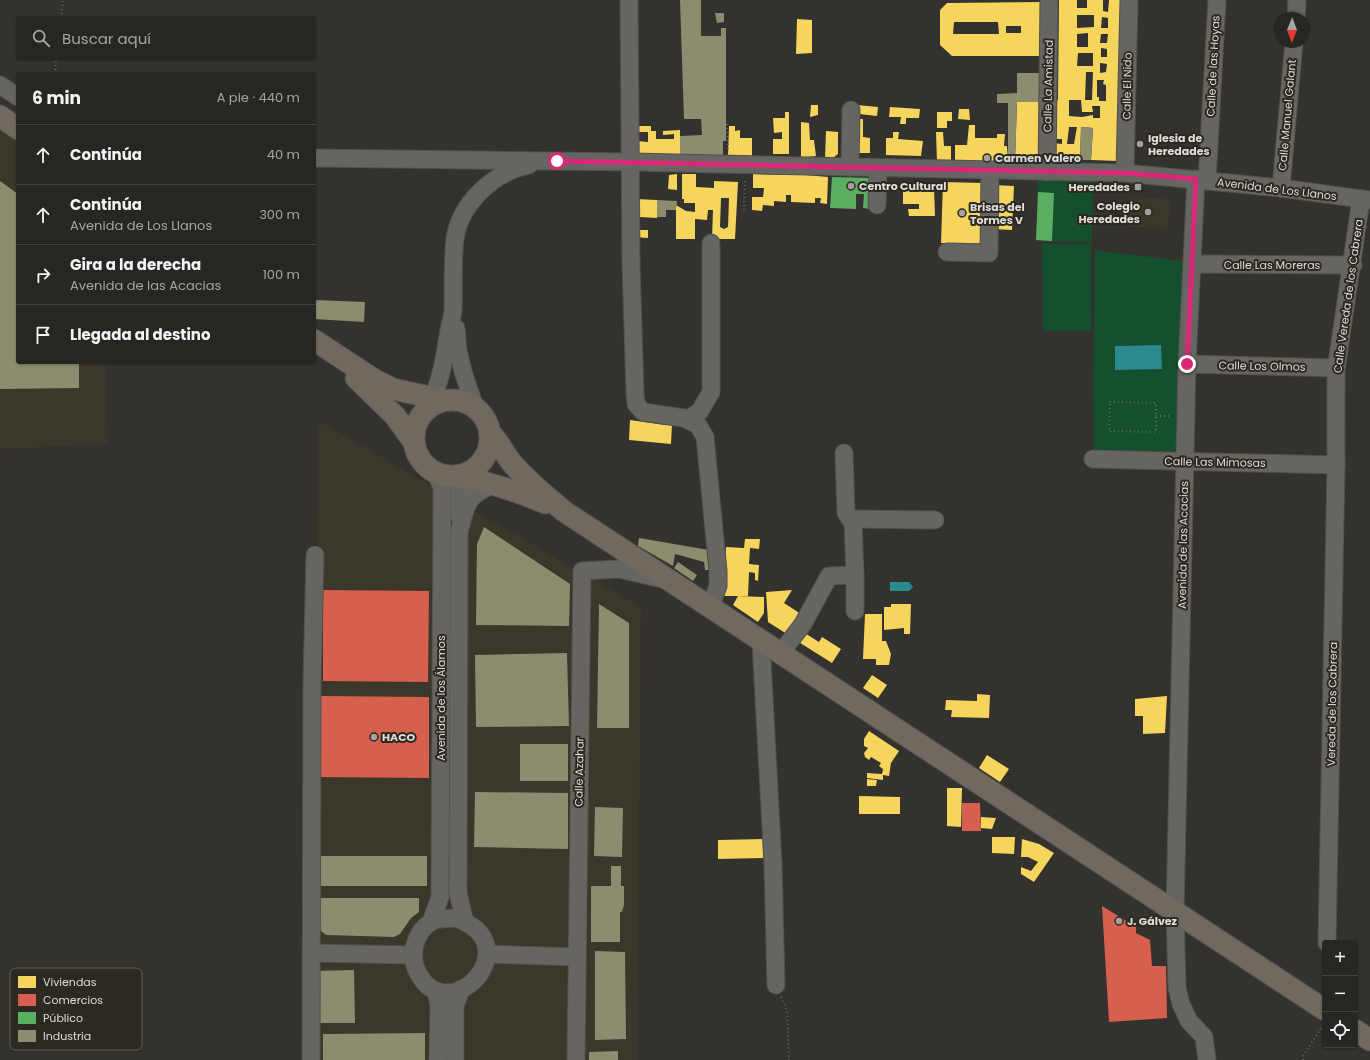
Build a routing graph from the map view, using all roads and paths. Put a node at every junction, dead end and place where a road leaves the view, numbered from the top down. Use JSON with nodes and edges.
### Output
{"nodes":[{"id":1,"x":63,"y":0,"type":"edge"},
{"id":2,"x":629,"y":0,"type":"edge"},
{"id":3,"x":1049,"y":0,"type":"edge"},
{"id":4,"x":1129,"y":0,"type":"edge"},
{"id":5,"x":1217,"y":0,"type":"edge"},
{"id":6,"x":1297,"y":0,"type":"edge"},
{"id":7,"x":1296,"y":12,"type":"edge"},
{"id":8,"x":61,"y":16,"type":"edge"},
{"id":9,"x":1293,"y":48,"type":"edge"},
{"id":10,"x":56,"y":60,"type":"edge"},
{"id":11,"x":55,"y":72,"type":"edge"},
{"id":12,"x":0,"y":85,"type":"edge"},
{"id":13,"x":16,"y":96,"type":"edge"},
{"id":14,"x":851,"y":110,"type":"dead end"},
{"id":15,"x":0,"y":116,"type":"edge"},
{"id":16,"x":727,"y":124,"type":"dead end"},
{"id":17,"x":16,"y":128,"type":"edge"},
{"id":18,"x":316,"y":158,"type":"edge"},
{"id":19,"x":544,"y":161,"type":"junction"},
{"id":20,"x":632,"y":162,"type":"junction"},
{"id":21,"x":728,"y":164,"type":"junction"},
{"id":22,"x":745,"y":164,"type":"junction"},
{"id":23,"x":850,"y":167,"type":"junction"},
{"id":24,"x":878,"y":168,"type":"junction"},
{"id":25,"x":990,"y":170,"type":"junction"},
{"id":26,"x":1047,"y":172,"type":"junction"},
{"id":27,"x":1125,"y":173,"type":"junction"},
{"id":28,"x":1201,"y":180,"type":"junction"},
{"id":29,"x":1281,"y":188,"type":"junction"},
{"id":30,"x":1366,"y":199,"type":"edge"},
{"id":31,"x":877,"y":205,"type":"dead end"},
{"id":32,"x":744,"y":210,"type":"dead end"},
{"id":33,"x":711,"y":243,"type":"dead end"},
{"id":34,"x":947,"y":252,"type":"dead end"},
{"id":35,"x":1192,"y":264,"type":"junction"},
{"id":36,"x":1353,"y":265,"type":"junction"},
{"id":37,"x":452,"y":314,"type":"junction"},
{"id":38,"x":316,"y":343,"type":"edge"},
{"id":39,"x":316,"y":344,"type":"edge"},
{"id":40,"x":1187,"y":364,"type":"junction"},
{"id":41,"x":1336,"y":368,"type":"junction"},
{"id":42,"x":442,"y":370,"type":"junction"},
{"id":43,"x":406,"y":392,"type":"junction"},
{"id":44,"x":435,"y":401,"type":"junction"},
{"id":45,"x":475,"y":407,"type":"junction"},
{"id":46,"x":687,"y":420,"type":"junction"},
{"id":47,"x":1156,"y":432,"type":"joint"},
{"id":48,"x":490,"y":433,"type":"junction"},
{"id":49,"x":413,"y":441,"type":"junction"},
{"id":50,"x":844,"y":452,"type":"dead end"},
{"id":51,"x":1093,"y":459,"type":"dead end"},
{"id":52,"x":1185,"y":461,"type":"junction"},
{"id":53,"x":1336,"y":465,"type":"junction"},
{"id":54,"x":456,"y":475,"type":"junction"},
{"id":55,"x":494,"y":484,"type":"junction"},
{"id":56,"x":565,"y":512,"type":"junction"},
{"id":57,"x":850,"y":519,"type":"junction"},
{"id":58,"x":935,"y":520,"type":"dead end"},
{"id":59,"x":459,"y":532,"type":"junction"},
{"id":60,"x":315,"y":555,"type":"dead end"},
{"id":61,"x":855,"y":576,"type":"junction"},
{"id":62,"x":669,"y":580,"type":"junction"},
{"id":63,"x":710,"y":608,"type":"junction"},
{"id":64,"x":855,"y":611,"type":"dead end"},
{"id":65,"x":761,"y":642,"type":"junction"},
{"id":66,"x":780,"y":654,"type":"junction"},
{"id":67,"x":1175,"y":911,"type":"junction"},
{"id":68,"x":431,"y":922,"type":"junction"},
{"id":69,"x":465,"y":922,"type":"junction"},
{"id":70,"x":1327,"y":940,"type":"edge"},
{"id":71,"x":312,"y":952,"type":"junction"},
{"id":72,"x":487,"y":954,"type":"junction"},
{"id":73,"x":414,"y":955,"type":"junction"},
{"id":74,"x":576,"y":957,"type":"junction"},
{"id":75,"x":776,"y":985,"type":"joint"},
{"id":76,"x":462,"y":990,"type":"junction"},
{"id":77,"x":436,"y":991,"type":"junction"},
{"id":78,"x":1322,"y":1008,"type":"edge"},
{"id":79,"x":1322,"y":1028,"type":"edge"},
{"id":80,"x":1358,"y":1032,"type":"edge"},
{"id":81,"x":1370,"y":1040,"type":"edge"},
{"id":82,"x":311,"y":1060,"type":"edge"},
{"id":83,"x":438,"y":1060,"type":"edge"},
{"id":84,"x":455,"y":1060,"type":"edge"},
{"id":85,"x":576,"y":1060,"type":"edge"},
{"id":86,"x":789,"y":1060,"type":"edge"},
{"id":87,"x":1208,"y":1060,"type":"edge"},
{"id":88,"x":1303,"y":1060,"type":"edge"}],
"edges":[{"from":1,"to":8,"type":"path"},
{"from":2,"to":20,"type":"street"},
{"from":3,"to":26,"type":"street","name":"Calle La Amistad"},
{"from":4,"to":27,"type":"street","name":"Calle El Nido"},
{"from":5,"to":28,"type":"street","name":"Calle de las Hoyas"},
{"from":6,"to":7,"type":"street"},
{"from":9,"to":29,"type":"street","name":"Calle Manuel Galant"},
{"from":10,"to":11,"type":"path"},
{"from":12,"to":13,"type":"street"},
{"from":14,"to":23,"type":"street"},
{"from":15,"to":17,"type":"main road"},
{"from":16,"to":21,"type":"path"},
{"from":18,"to":19,"type":"street"},
{"from":19,"to":20,"type":"street","name":"Avenida de Los Llanos"},
{"from":19,"to":37,"type":"street"},
{"from":20,"to":21,"type":"street","name":"Avenida de Los Llanos"},
{"from":20,"to":46,"type":"street"},
{"from":21,"to":22,"type":"street","name":"Avenida de Los Llanos"},
{"from":22,"to":23,"type":"street","name":"Avenida de Los Llanos"},
{"from":22,"to":32,"type":"path"},
{"from":23,"to":24,"type":"street","name":"Avenida de Los Llanos"},
{"from":24,"to":25,"type":"street","name":"Avenida de Los Llanos"},
{"from":24,"to":31,"type":"street"},
{"from":25,"to":26,"type":"street","name":"Avenida de Los Llanos"},
{"from":25,"to":34,"type":"street"},
{"from":26,"to":27,"type":"street","name":"Avenida de Los Llanos"},
{"from":27,"to":28,"type":"street","name":"Avenida de Los Llanos"},
{"from":28,"to":29,"type":"street","name":"Avenida de Los Llanos"},
{"from":28,"to":35,"type":"street","name":"Avenida de las Acacias"},
{"from":29,"to":30,"type":"street","name":"Avenida de Los Llanos"},
{"from":30,"to":36,"type":"street","name":"Calle Vereda de los Cabrera"},
{"from":33,"to":46,"type":"street"},
{"from":35,"to":36,"type":"street","name":"Calle Las Moreras"},
{"from":35,"to":40,"type":"street","name":"Avenida de las Acacias"},
{"from":36,"to":41,"type":"street","name":"Calle Vereda de los Cabrera"},
{"from":37,"to":42,"type":"street"},
{"from":37,"to":45,"type":"street"},
{"from":38,"to":43,"type":"main road"},
{"from":39,"to":49,"type":"main road"},
{"from":40,"to":41,"type":"street","name":"Calle Los Olmos"},
{"from":40,"to":52,"type":"street","name":"Avenida de las Acacias"},
{"from":41,"to":53,"type":"street","name":"Calle Vereda de los Cabrera"},
{"from":42,"to":43,"type":"street"},
{"from":42,"to":44,"type":"street"},
{"from":43,"to":44,"type":"main road"},
{"from":44,"to":45,"type":"main road"},
{"from":44,"to":49,"type":"main road"},
{"from":45,"to":48,"type":"main road"},
{"from":46,"to":63,"type":"street"},
{"from":47,"to":47,"type":"path"},
{"from":48,"to":54,"type":"main road"},
{"from":48,"to":56,"type":"main road"},
{"from":49,"to":54,"type":"main road"},
{"from":50,"to":57,"type":"street"},
{"from":51,"to":52,"type":"street","name":"Calle Las Mimosas"},
{"from":52,"to":53,"type":"street","name":"Calle Las Mimosas"},
{"from":52,"to":67,"type":"street","name":"Avenida de las Acacias"},
{"from":53,"to":70,"type":"street","name":"Vereda de los Cabrera"},
{"from":54,"to":55,"type":"main road"},
{"from":54,"to":59,"type":"street","name":"Avenida de los Álamos"},
{"from":54,"to":68,"type":"street","name":"Avenida de los Álamos"},
{"from":55,"to":56,"type":"main road"},
{"from":55,"to":59,"type":"street","name":"Avenida de los Álamos"},
{"from":56,"to":62,"type":"main road"},
{"from":57,"to":58,"type":"street"},
{"from":57,"to":61,"type":"street"},
{"from":59,"to":69,"type":"street","name":"Avenida de los Álamos"},
{"from":60,"to":71,"type":"street"},
{"from":61,"to":64,"type":"street"},
{"from":61,"to":66,"type":"street"},
{"from":62,"to":63,"type":"main road"},
{"from":62,"to":74,"type":"street","name":"Calle Azahar"},
{"from":63,"to":65,"type":"main road"},
{"from":65,"to":66,"type":"main road"},
{"from":65,"to":75,"type":"street"},
{"from":66,"to":67,"type":"main road"},
{"from":67,"to":78,"type":"main road"},
{"from":67,"to":87,"type":"street","name":"Avenida de las Acacias"},
{"from":68,"to":69,"type":"street"},
{"from":68,"to":73,"type":"street"},
{"from":69,"to":72,"type":"street"},
{"from":71,"to":73,"type":"street"},
{"from":71,"to":82,"type":"street"},
{"from":72,"to":74,"type":"street"},
{"from":72,"to":76,"type":"street"},
{"from":73,"to":77,"type":"street"},
{"from":74,"to":85,"type":"street","name":"Calle Azahar"},
{"from":75,"to":86,"type":"path"},
{"from":76,"to":77,"type":"street"},
{"from":76,"to":84,"type":"street"},
{"from":77,"to":83,"type":"street"},
{"from":79,"to":88,"type":"path"},
{"from":80,"to":81,"type":"main road"}]}
